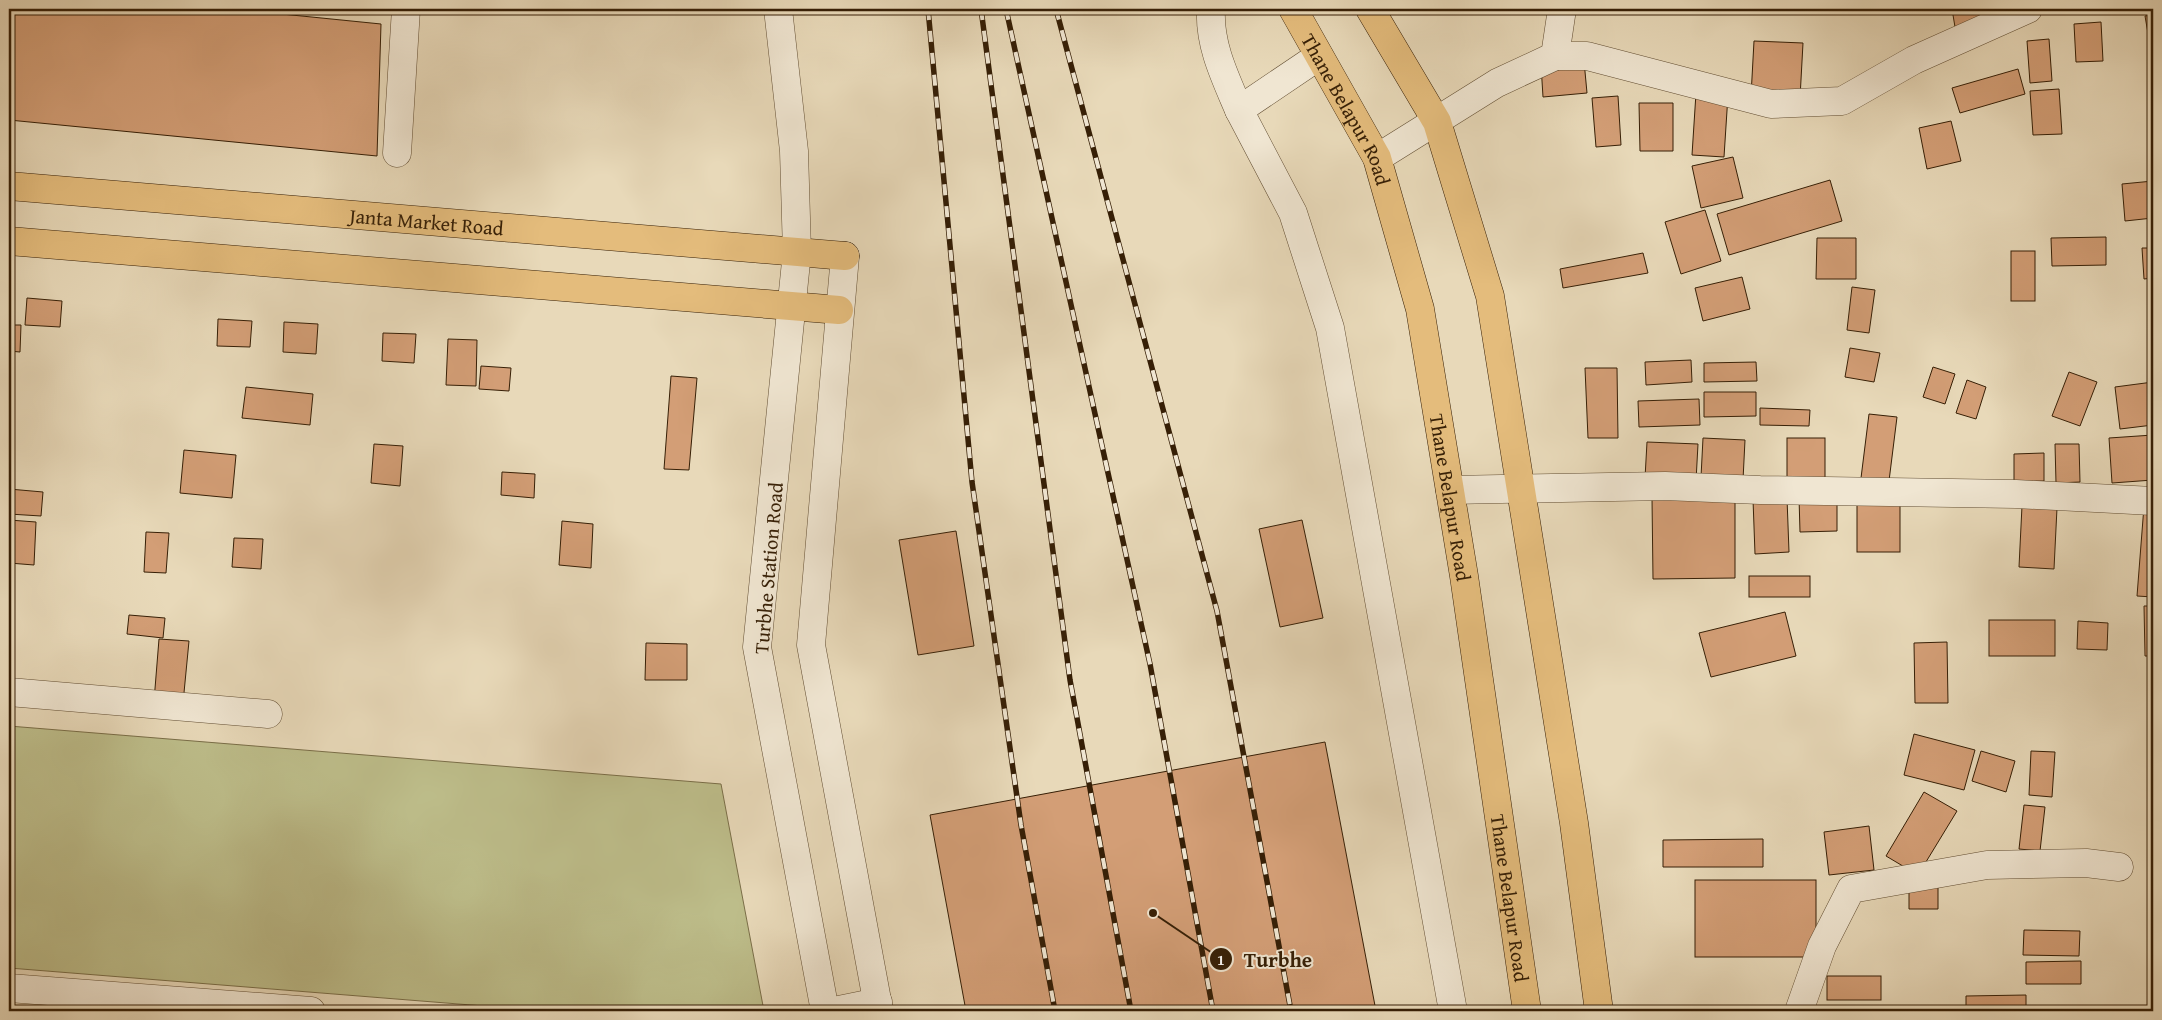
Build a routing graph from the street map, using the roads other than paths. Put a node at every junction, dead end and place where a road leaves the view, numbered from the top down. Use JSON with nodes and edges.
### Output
{"nodes":[{"id":1,"x":406,"y":9,"type":"edge"},
{"id":2,"x":778,"y":9,"type":"edge"},
{"id":3,"x":1212,"y":9,"type":"edge"},
{"id":4,"x":1293,"y":9,"type":"edge"},
{"id":5,"x":1370,"y":9,"type":"edge"},
{"id":6,"x":1562,"y":9,"type":"edge"},
{"id":7,"x":2028,"y":9,"type":"edge"},
{"id":8,"x":1319,"y":56,"type":"junction"},
{"id":9,"x":1555,"y":56,"type":"junction"},
{"id":10,"x":1239,"y":110,"type":"junction"},
{"id":11,"x":1436,"y":122,"type":"junction"},
{"id":12,"x":397,"y":153,"type":"dead end"},
{"id":13,"x":1377,"y":158,"type":"junction"},
{"id":14,"x":9,"y":186,"type":"edge"},
{"id":15,"x":9,"y":241,"type":"edge"},
{"id":16,"x":798,"y":252,"type":"junction"},
{"id":17,"x":845,"y":256,"type":"joint"},
{"id":18,"x":793,"y":306,"type":"junction"},
{"id":19,"x":839,"y":310,"type":"junction"},
{"id":20,"x":1521,"y":487,"type":"junction"},
{"id":21,"x":1450,"y":490,"type":"junction"},
{"id":22,"x":2153,"y":501,"type":"edge"},
{"id":23,"x":9,"y":692,"type":"edge"},
{"id":24,"x":268,"y":714,"type":"dead end"},
{"id":25,"x":2118,"y":867,"type":"dead end"},
{"id":26,"x":9,"y":988,"type":"edge"},
{"id":27,"x":878,"y":1007,"type":"edge"},
{"id":28,"x":311,"y":1011,"type":"edge"},
{"id":29,"x":825,"y":1011,"type":"edge"},
{"id":30,"x":834,"y":1011,"type":"edge"},
{"id":31,"x":1453,"y":1011,"type":"edge"},
{"id":32,"x":1527,"y":1011,"type":"edge"},
{"id":33,"x":1599,"y":1011,"type":"edge"},
{"id":34,"x":1799,"y":1011,"type":"edge"}],
"edges":[{"from":1,"to":12,"type":"street"},
{"from":2,"to":16,"type":"street","name":"Turbhe Station Road"},
{"from":3,"to":10,"type":"street"},
{"from":4,"to":8,"type":"main road","name":"Thane Belapur Road"},
{"from":5,"to":11,"type":"main road"},
{"from":6,"to":9,"type":"street"},
{"from":7,"to":9,"type":"street"},
{"from":8,"to":10,"type":"street"},
{"from":8,"to":13,"type":"main road","name":"Thane Belapur Road"},
{"from":9,"to":11,"type":"street"},
{"from":10,"to":31,"type":"street"},
{"from":11,"to":13,"type":"street"},
{"from":11,"to":20,"type":"main road"},
{"from":13,"to":21,"type":"main road","name":"Thane Belapur Road"},
{"from":14,"to":16,"type":"main road","name":"Janta Market Road"},
{"from":15,"to":18,"type":"main road"},
{"from":16,"to":17,"type":"main road","name":"Janta Market Road"},
{"from":16,"to":18,"type":"street","name":"Turbhe Station Road"},
{"from":17,"to":19,"type":"street"},
{"from":18,"to":19,"type":"main road"},
{"from":18,"to":29,"type":"street","name":"Turbhe Station Road"},
{"from":19,"to":27,"type":"street"},
{"from":20,"to":21,"type":"street"},
{"from":20,"to":22,"type":"street"},
{"from":20,"to":33,"type":"main road"},
{"from":21,"to":32,"type":"main road","name":"Thane Belapur Road"},
{"from":23,"to":24,"type":"street"},
{"from":25,"to":34,"type":"street"},
{"from":26,"to":28,"type":"street"},
{"from":27,"to":30,"type":"street"}]}
